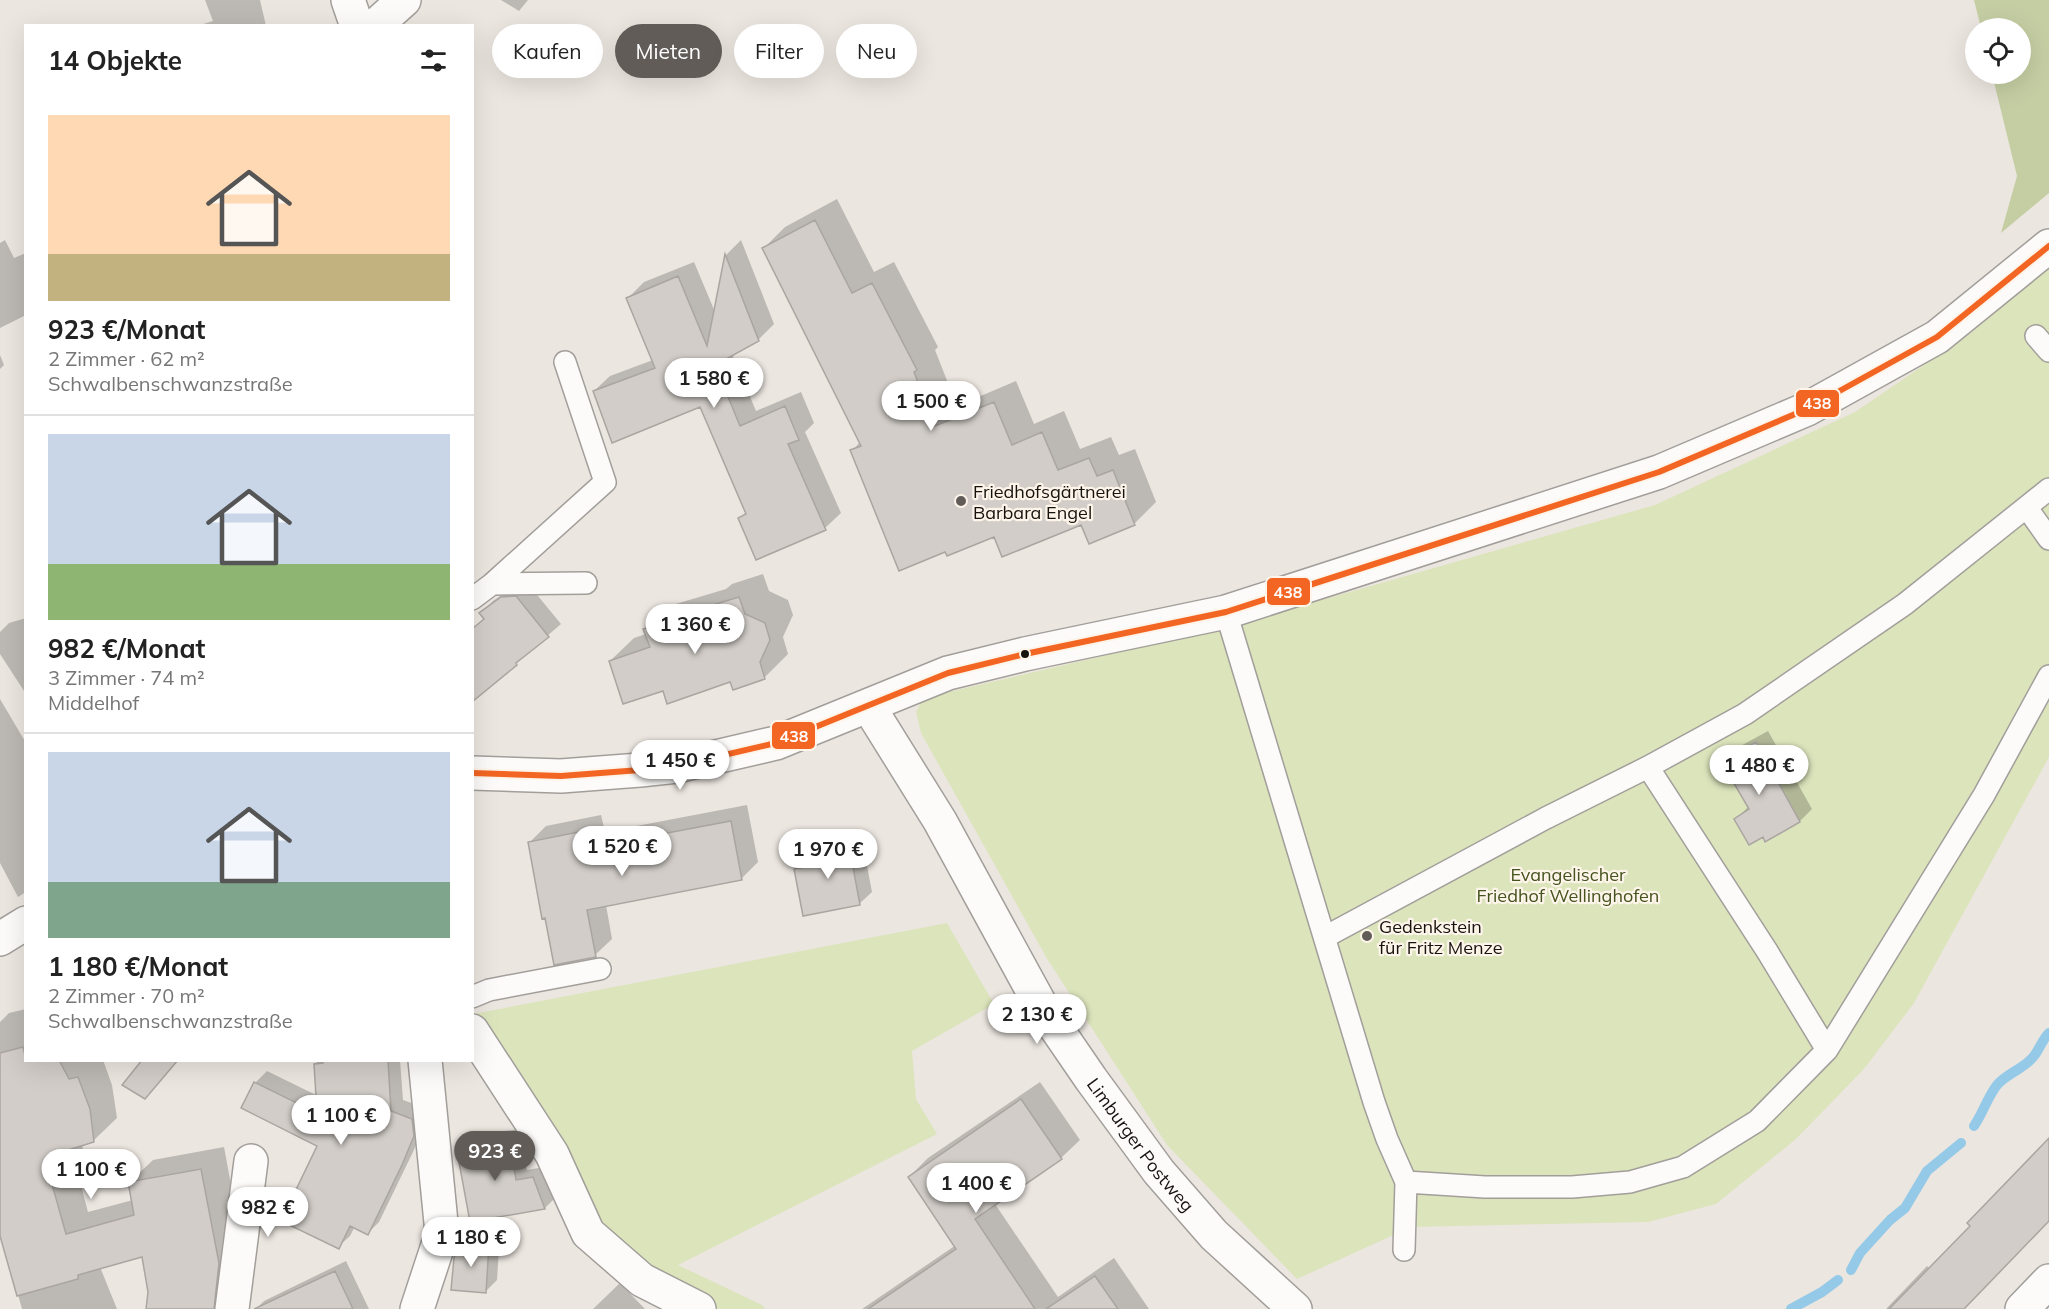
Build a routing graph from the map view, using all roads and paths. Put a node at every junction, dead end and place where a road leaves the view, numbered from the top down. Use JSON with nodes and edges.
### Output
{"nodes":[{"id":1,"x":348,"y":0,"type":"edge"},
{"id":2,"x":404,"y":0,"type":"edge"},
{"id":3,"x":356,"y":24,"type":"edge"},
{"id":4,"x":377,"y":24,"type":"edge"},
{"id":5,"x":2049,"y":246,"type":"edge"},
{"id":6,"x":565,"y":362,"type":"dead end"},
{"id":7,"x":2049,"y":489,"type":"edge"},
{"id":8,"x":2027,"y":508,"type":"junction"},
{"id":9,"x":2049,"y":539,"type":"edge"},
{"id":10,"x":586,"y":583,"type":"dead end"},
{"id":11,"x":492,"y":584,"type":"junction"},
{"id":12,"x":474,"y":598,"type":"edge"},
{"id":13,"x":1226,"y":612,"type":"junction"},
{"id":14,"x":2049,"y":676,"type":"edge"},
{"id":15,"x":869,"y":707,"type":"junction"},
{"id":16,"x":1648,"y":767,"type":"junction"},
{"id":17,"x":474,"y":773,"type":"edge"},
{"id":18,"x":24,"y":924,"type":"edge"},
{"id":19,"x":1325,"y":937,"type":"junction"},
{"id":20,"x":0,"y":939,"type":"edge"},
{"id":21,"x":600,"y":969,"type":"dead end"},
{"id":22,"x":474,"y":996,"type":"edge"},
{"id":23,"x":474,"y":1033,"type":"edge"},
{"id":24,"x":1827,"y":1050,"type":"junction"},
{"id":25,"x":425,"y":1062,"type":"edge"},
{"id":26,"x":251,"y":1161,"type":"dead end"},
{"id":27,"x":1406,"y":1182,"type":"junction"},
{"id":28,"x":1404,"y":1250,"type":"dead end"},
{"id":29,"x":2049,"y":1281,"type":"edge"},
{"id":30,"x":232,"y":1309,"type":"edge"},
{"id":31,"x":417,"y":1309,"type":"edge"},
{"id":32,"x":699,"y":1309,"type":"edge"},
{"id":33,"x":1296,"y":1309,"type":"edge"},
{"id":34,"x":2022,"y":1309,"type":"edge"}],
"edges":[{"from":1,"to":3,"type":"street"},
{"from":2,"to":4,"type":"street"},
{"from":5,"to":13,"type":"street"},
{"from":6,"to":11,"type":"lane"},
{"from":7,"to":8,"type":"lane"},
{"from":8,"to":9,"type":"lane"},
{"from":8,"to":16,"type":"lane"},
{"from":10,"to":11,"type":"lane"},
{"from":11,"to":12,"type":"lane"},
{"from":13,"to":15,"type":"street"},
{"from":13,"to":19,"type":"lane"},
{"from":14,"to":24,"type":"lane"},
{"from":15,"to":17,"type":"street"},
{"from":15,"to":33,"type":"street","name":"Limburger Postweg"},
{"from":16,"to":19,"type":"lane"},
{"from":16,"to":24,"type":"lane"},
{"from":18,"to":20,"type":"street"},
{"from":19,"to":27,"type":"lane"},
{"from":21,"to":22,"type":"lane"},
{"from":23,"to":32,"type":"street"},
{"from":24,"to":27,"type":"lane"},
{"from":25,"to":31,"type":"street"},
{"from":26,"to":30,"type":"street"},
{"from":27,"to":28,"type":"lane"},
{"from":29,"to":34,"type":"street"}]}
